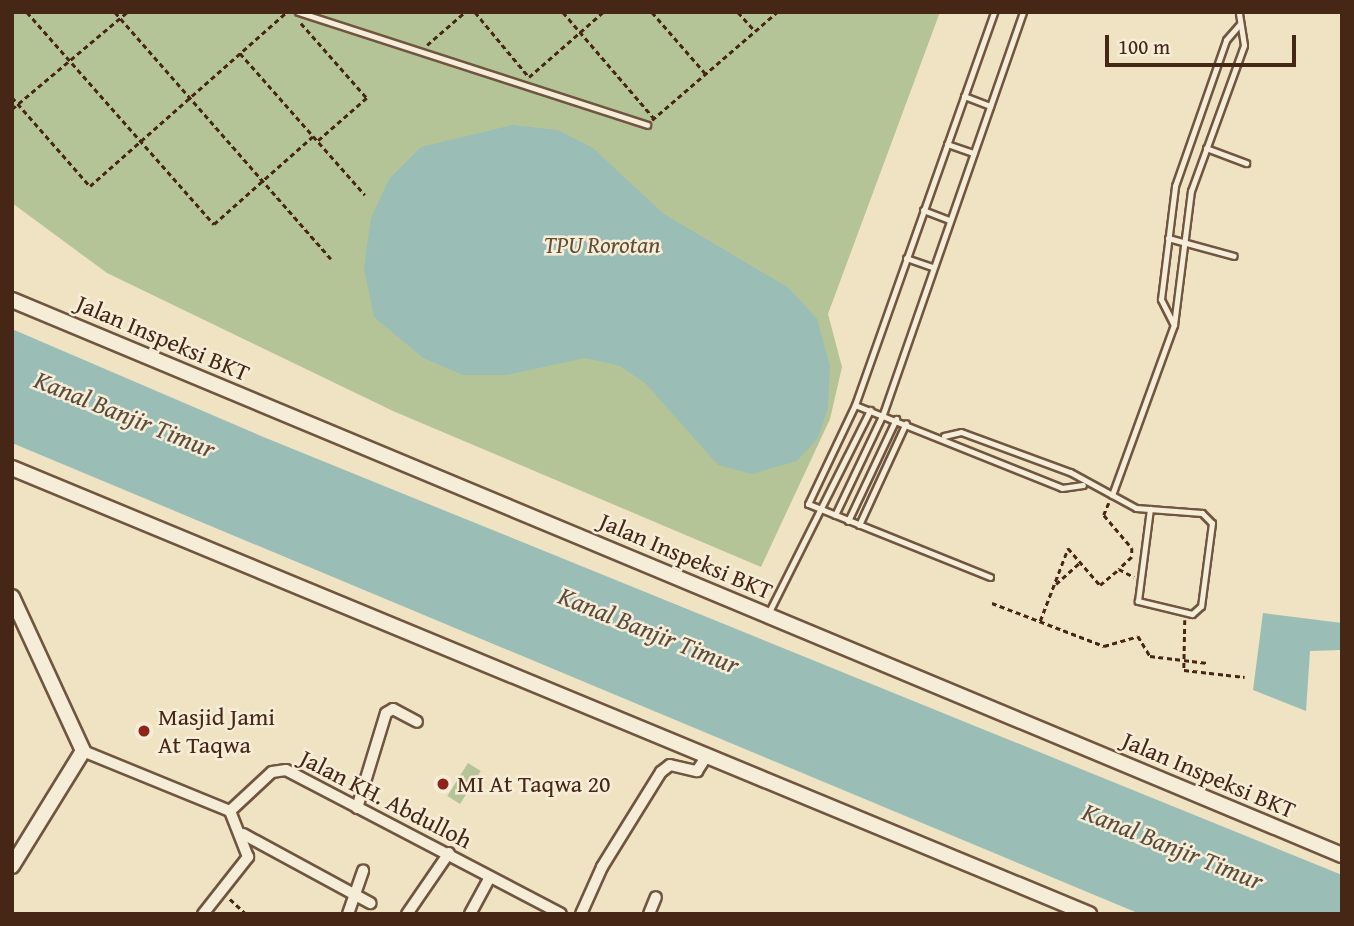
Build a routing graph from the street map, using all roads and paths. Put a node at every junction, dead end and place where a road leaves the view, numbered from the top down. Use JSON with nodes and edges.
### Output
{"nodes":[{"id":1,"x":27,"y":12,"type":"edge"},
{"id":2,"x":115,"y":12,"type":"edge"},
{"id":3,"x":127,"y":12,"type":"edge"},
{"id":4,"x":289,"y":12,"type":"edge"},
{"id":5,"x":298,"y":12,"type":"edge"},
{"id":6,"x":465,"y":12,"type":"edge"},
{"id":7,"x":475,"y":12,"type":"edge"},
{"id":8,"x":563,"y":12,"type":"edge"},
{"id":9,"x":603,"y":12,"type":"edge"},
{"id":10,"x":652,"y":12,"type":"edge"},
{"id":11,"x":738,"y":12,"type":"edge"},
{"id":12,"x":777,"y":12,"type":"edge"},
{"id":13,"x":994,"y":12,"type":"edge"},
{"id":14,"x":1023,"y":12,"type":"edge"},
{"id":15,"x":1240,"y":12,"type":"edge"},
{"id":16,"x":120,"y":18,"type":"junction"},
{"id":17,"x":1240,"y":23,"type":"junction"},
{"id":18,"x":755,"y":31,"type":"junction"},
{"id":19,"x":580,"y":32,"type":"junction"},
{"id":20,"x":420,"y":51,"type":"junction"},
{"id":21,"x":240,"y":53,"type":"junction"},
{"id":22,"x":70,"y":60,"type":"junction"},
{"id":23,"x":706,"y":74,"type":"junction"},
{"id":24,"x":529,"y":77,"type":"junction"},
{"id":25,"x":521,"y":84,"type":"junction"},
{"id":26,"x":964,"y":96,"type":"junction"},
{"id":27,"x":12,"y":97,"type":"edge"},
{"id":28,"x":190,"y":98,"type":"junction"},
{"id":29,"x":19,"y":104,"type":"junction"},
{"id":30,"x":990,"y":106,"type":"junction"},
{"id":31,"x":12,"y":109,"type":"edge"},
{"id":32,"x":654,"y":118,"type":"junction"},
{"id":33,"x":647,"y":125,"type":"joint"},
{"id":34,"x":313,"y":136,"type":"junction"},
{"id":35,"x":141,"y":141,"type":"junction"},
{"id":36,"x":317,"y":141,"type":"junction"},
{"id":37,"x":947,"y":144,"type":"junction"},
{"id":38,"x":1206,"y":148,"type":"junction"},
{"id":39,"x":973,"y":153,"type":"junction"},
{"id":40,"x":1246,"y":163,"type":"dead end"},
{"id":41,"x":263,"y":181,"type":"junction"},
{"id":42,"x":365,"y":195,"type":"dead end"},
{"id":43,"x":923,"y":210,"type":"junction"},
{"id":44,"x":949,"y":220,"type":"junction"},
{"id":45,"x":1168,"y":238,"type":"junction"},
{"id":46,"x":1185,"y":240,"type":"junction"},
{"id":47,"x":1234,"y":256,"type":"dead end"},
{"id":48,"x":906,"y":258,"type":"junction"},
{"id":49,"x":331,"y":259,"type":"dead end"},
{"id":50,"x":932,"y":267,"type":"junction"},
{"id":51,"x":12,"y":300,"type":"edge"},
{"id":52,"x":1174,"y":325,"type":"junction"},
{"id":53,"x":855,"y":405,"type":"junction"},
{"id":54,"x":870,"y":410,"type":"junction"},
{"id":55,"x":883,"y":414,"type":"junction"},
{"id":56,"x":896,"y":419,"type":"junction"},
{"id":57,"x":906,"y":422,"type":"junction"},
{"id":58,"x":944,"y":436,"type":"junction"},
{"id":59,"x":12,"y":468,"type":"edge"},
{"id":60,"x":1083,"y":485,"type":"junction"},
{"id":61,"x":1112,"y":495,"type":"junction"},
{"id":62,"x":1150,"y":509,"type":"junction"},
{"id":63,"x":824,"y":510,"type":"junction"},
{"id":64,"x":835,"y":515,"type":"junction"},
{"id":65,"x":848,"y":521,"type":"junction"},
{"id":66,"x":859,"y":525,"type":"junction"},
{"id":67,"x":1080,"y":562,"type":"junction"},
{"id":68,"x":1119,"y":569,"type":"junction"},
{"id":69,"x":990,"y":577,"type":"dead end"},
{"id":70,"x":1141,"y":578,"type":"junction"},
{"id":71,"x":1053,"y":586,"type":"junction"},
{"id":72,"x":12,"y":597,"type":"edge"},
{"id":73,"x":992,"y":603,"type":"dead end"},
{"id":74,"x":1186,"y":613,"type":"junction"},
{"id":75,"x":767,"y":615,"type":"junction"},
{"id":76,"x":1040,"y":621,"type":"junction"},
{"id":77,"x":1185,"y":661,"type":"junction"},
{"id":78,"x":1208,"y":663,"type":"dead end"},
{"id":79,"x":1245,"y":677,"type":"dead end"},
{"id":80,"x":416,"y":722,"type":"dead end"},
{"id":81,"x":83,"y":751,"type":"junction"},
{"id":82,"x":706,"y":757,"type":"junction"},
{"id":83,"x":357,"y":808,"type":"junction"},
{"id":84,"x":230,"y":811,"type":"junction"},
{"id":85,"x":243,"y":834,"type":"junction"},
{"id":86,"x":449,"y":853,"type":"junction"},
{"id":87,"x":1342,"y":855,"type":"edge"},
{"id":88,"x":12,"y":866,"type":"edge"},
{"id":89,"x":363,"y":871,"type":"dead end"},
{"id":90,"x":490,"y":877,"type":"junction"},
{"id":91,"x":221,"y":892,"type":"junction"},
{"id":92,"x":353,"y":894,"type":"junction"},
{"id":93,"x":656,"y":897,"type":"dead end"},
{"id":94,"x":370,"y":903,"type":"dead end"},
{"id":95,"x":203,"y":914,"type":"edge"},
{"id":96,"x":246,"y":914,"type":"edge"},
{"id":97,"x":348,"y":914,"type":"edge"},
{"id":98,"x":407,"y":914,"type":"edge"},
{"id":99,"x":470,"y":914,"type":"edge"},
{"id":100,"x":561,"y":914,"type":"edge"},
{"id":101,"x":581,"y":914,"type":"edge"},
{"id":102,"x":649,"y":914,"type":"edge"},
{"id":103,"x":1089,"y":914,"type":"edge"}],
"edges":[{"from":1,"to":22,"type":"path"},
{"from":2,"to":16,"type":"path"},
{"from":3,"to":16,"type":"path"},
{"from":4,"to":21,"type":"path"},
{"from":4,"to":36,"type":"path"},
{"from":5,"to":20,"type":"lane"},
{"from":6,"to":20,"type":"path"},
{"from":7,"to":24,"type":"path"},
{"from":8,"to":19,"type":"path"},
{"from":9,"to":19,"type":"path"},
{"from":10,"to":23,"type":"path"},
{"from":11,"to":18,"type":"path"},
{"from":12,"to":18,"type":"path"},
{"from":13,"to":26,"type":"lane"},
{"from":14,"to":30,"type":"lane"},
{"from":15,"to":17,"type":"lane"},
{"from":16,"to":22,"type":"path"},
{"from":16,"to":28,"type":"path"},
{"from":17,"to":38,"type":"lane"},
{"from":17,"to":45,"type":"lane"},
{"from":18,"to":23,"type":"path"},
{"from":19,"to":24,"type":"path"},
{"from":19,"to":32,"type":"path"},
{"from":20,"to":25,"type":"lane"},
{"from":21,"to":28,"type":"path"},
{"from":21,"to":34,"type":"path"},
{"from":22,"to":29,"type":"path"},
{"from":22,"to":35,"type":"path"},
{"from":23,"to":32,"type":"path"},
{"from":24,"to":25,"type":"path"},
{"from":25,"to":33,"type":"lane"},
{"from":26,"to":30,"type":"lane"},
{"from":26,"to":37,"type":"lane"},
{"from":27,"to":29,"type":"path"},
{"from":28,"to":35,"type":"path"},
{"from":28,"to":41,"type":"path"},
{"from":29,"to":31,"type":"path"},
{"from":29,"to":35,"type":"path"},
{"from":30,"to":39,"type":"lane"},
{"from":32,"to":33,"type":"path"},
{"from":34,"to":36,"type":"path"},
{"from":34,"to":41,"type":"path"},
{"from":35,"to":41,"type":"path"},
{"from":36,"to":42,"type":"path"},
{"from":37,"to":39,"type":"lane"},
{"from":37,"to":43,"type":"lane"},
{"from":38,"to":40,"type":"lane"},
{"from":38,"to":46,"type":"lane"},
{"from":39,"to":44,"type":"lane"},
{"from":41,"to":49,"type":"path"},
{"from":43,"to":44,"type":"lane"},
{"from":43,"to":48,"type":"lane"},
{"from":44,"to":50,"type":"lane"},
{"from":45,"to":46,"type":"lane"},
{"from":45,"to":52,"type":"lane"},
{"from":46,"to":47,"type":"lane"},
{"from":46,"to":52,"type":"lane"},
{"from":48,"to":50,"type":"lane"},
{"from":48,"to":53,"type":"lane"},
{"from":50,"to":55,"type":"lane"},
{"from":51,"to":75,"type":"street","name":"Jalan Inspeksi BKT"},
{"from":52,"to":61,"type":"lane"},
{"from":53,"to":54,"type":"lane"},
{"from":53,"to":63,"type":"lane"},
{"from":54,"to":55,"type":"lane"},
{"from":54,"to":63,"type":"lane"},
{"from":55,"to":56,"type":"lane"},
{"from":55,"to":64,"type":"lane"},
{"from":56,"to":57,"type":"lane"},
{"from":56,"to":65,"type":"lane"},
{"from":57,"to":58,"type":"lane"},
{"from":57,"to":66,"type":"lane"},
{"from":58,"to":60,"type":"lane"},
{"from":58,"to":60,"type":"lane"},
{"from":59,"to":82,"type":"street"},
{"from":60,"to":61,"type":"lane"},
{"from":61,"to":62,"type":"lane"},
{"from":61,"to":68,"type":"path"},
{"from":62,"to":70,"type":"lane"},
{"from":62,"to":74,"type":"lane"},
{"from":63,"to":64,"type":"lane"},
{"from":63,"to":75,"type":"lane"},
{"from":64,"to":65,"type":"lane"},
{"from":65,"to":66,"type":"lane"},
{"from":66,"to":69,"type":"lane"},
{"from":67,"to":68,"type":"path"},
{"from":67,"to":71,"type":"path"},
{"from":67,"to":71,"type":"path"},
{"from":68,"to":70,"type":"path"},
{"from":70,"to":74,"type":"lane"},
{"from":71,"to":76,"type":"path"},
{"from":72,"to":81,"type":"street"},
{"from":73,"to":76,"type":"path"},
{"from":74,"to":77,"type":"path"},
{"from":75,"to":87,"type":"street","name":"Jalan Inspeksi BKT"},
{"from":76,"to":77,"type":"path"},
{"from":77,"to":78,"type":"path"},
{"from":77,"to":79,"type":"path"},
{"from":80,"to":83,"type":"street"},
{"from":81,"to":84,"type":"street"},
{"from":81,"to":88,"type":"street"},
{"from":82,"to":101,"type":"street"},
{"from":82,"to":103,"type":"street"},
{"from":83,"to":84,"type":"street","name":"Jalan KH. Abdulloh"},
{"from":83,"to":86,"type":"street","name":"Jalan KH. Abdulloh"},
{"from":84,"to":85,"type":"street"},
{"from":85,"to":91,"type":"street"},
{"from":85,"to":92,"type":"street"},
{"from":86,"to":90,"type":"street","name":"Jalan KH. Abdulloh"},
{"from":86,"to":98,"type":"street"},
{"from":89,"to":92,"type":"street"},
{"from":90,"to":99,"type":"street"},
{"from":90,"to":100,"type":"street","name":"Jalan KH. Abdulloh"},
{"from":91,"to":95,"type":"street"},
{"from":91,"to":96,"type":"path"},
{"from":92,"to":94,"type":"street"},
{"from":92,"to":97,"type":"street"},
{"from":93,"to":102,"type":"street"}]}
